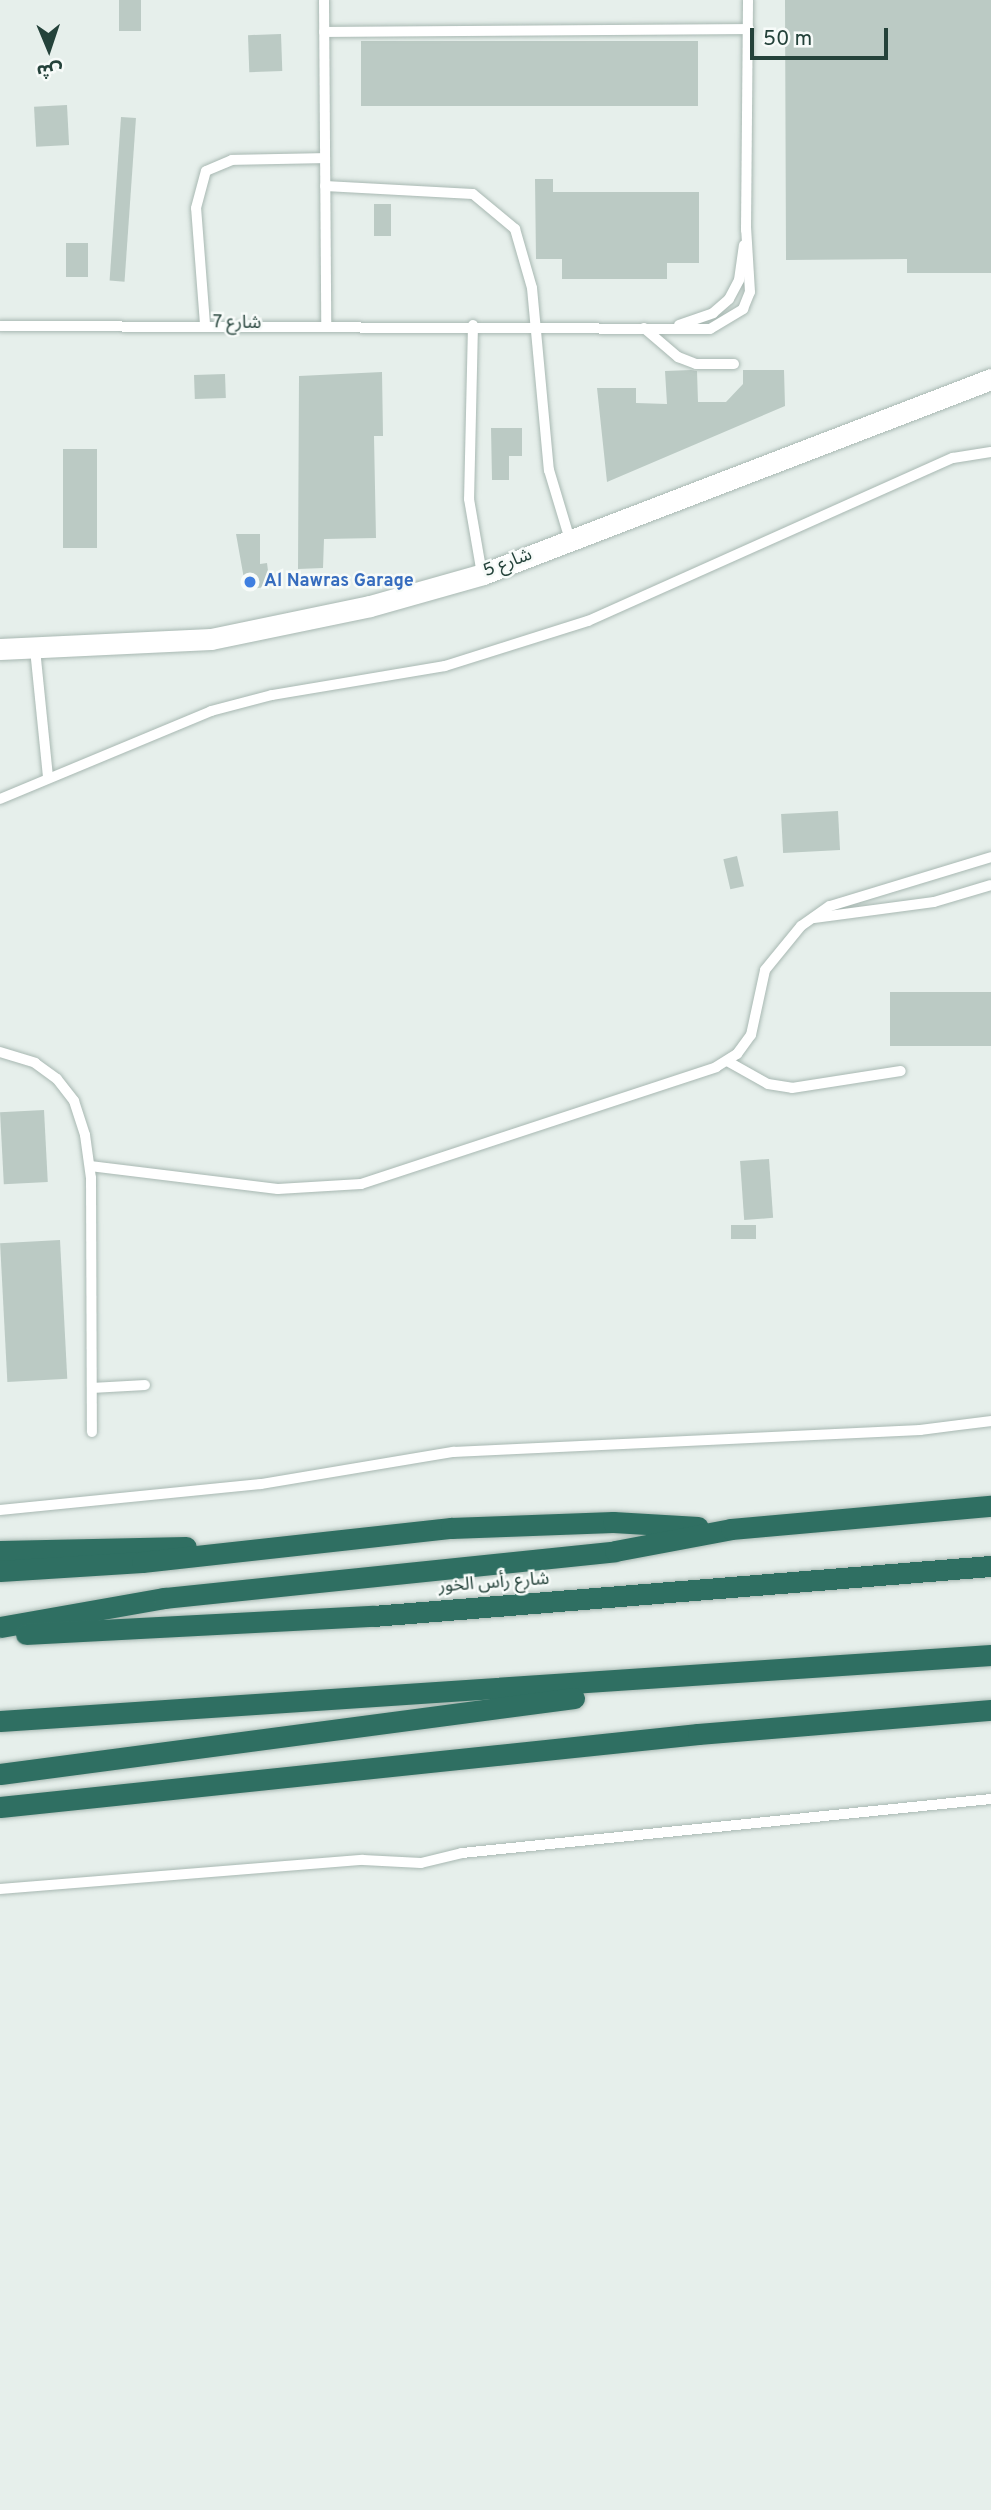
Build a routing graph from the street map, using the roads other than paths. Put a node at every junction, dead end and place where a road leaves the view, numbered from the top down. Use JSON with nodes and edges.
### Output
{"nodes":[{"id":1,"x":324,"y":0,"type":"edge"},
{"id":2,"x":748,"y":0,"type":"edge"},
{"id":3,"x":748,"y":29,"type":"junction"},
{"id":4,"x":324,"y":32,"type":"junction"},
{"id":5,"x":324,"y":158,"type":"junction"},
{"id":6,"x":325,"y":186,"type":"junction"},
{"id":7,"x":746,"y":227,"type":"junction"},
{"id":8,"x":205,"y":324,"type":"junction"},
{"id":9,"x":326,"y":325,"type":"junction"},
{"id":10,"x":473,"y":325,"type":"junction"},
{"id":11,"x":0,"y":326,"type":"edge"},
{"id":12,"x":537,"y":326,"type":"junction"},
{"id":13,"x":643,"y":328,"type":"junction"},
{"id":14,"x":665,"y":328,"type":"junction"},
{"id":15,"x":734,"y":364,"type":"dead end"},
{"id":16,"x":991,"y":379,"type":"edge"},
{"id":17,"x":991,"y":452,"type":"edge"},
{"id":18,"x":569,"y":540,"type":"junction"},
{"id":19,"x":483,"y":574,"type":"junction"},
{"id":20,"x":0,"y":649,"type":"edge"},
{"id":21,"x":35,"y":649,"type":"junction"},
{"id":22,"x":48,"y":776,"type":"junction"},
{"id":23,"x":0,"y":799,"type":"edge"},
{"id":24,"x":991,"y":857,"type":"edge"},
{"id":25,"x":991,"y":885,"type":"edge"},
{"id":26,"x":813,"y":919,"type":"junction"},
{"id":27,"x":0,"y":1052,"type":"edge"},
{"id":28,"x":727,"y":1061,"type":"junction"},
{"id":29,"x":901,"y":1071,"type":"dead end"},
{"id":30,"x":90,"y":1166,"type":"junction"},
{"id":31,"x":145,"y":1385,"type":"dead end"},
{"id":32,"x":92,"y":1388,"type":"junction"},
{"id":33,"x":991,"y":1421,"type":"edge"},
{"id":34,"x":92,"y":1432,"type":"dead end"},
{"id":35,"x":991,"y":1506,"type":"edge"},
{"id":36,"x":0,"y":1510,"type":"edge"},
{"id":37,"x":731,"y":1529,"type":"junction"},
{"id":38,"x":0,"y":1551,"type":"edge"},
{"id":39,"x":233,"y":1552,"type":"junction"},
{"id":40,"x":991,"y":1566,"type":"edge"},
{"id":41,"x":0,"y":1571,"type":"edge"},
{"id":42,"x":0,"y":1627,"type":"edge"},
{"id":43,"x":0,"y":1635,"type":"edge"},
{"id":44,"x":991,"y":1655,"type":"edge"},
{"id":45,"x":713,"y":1677,"type":"junction"},
{"id":46,"x":991,"y":1710,"type":"edge"},
{"id":47,"x":0,"y":1721,"type":"edge"},
{"id":48,"x":0,"y":1773,"type":"edge"},
{"id":49,"x":991,"y":1799,"type":"edge"},
{"id":50,"x":0,"y":1807,"type":"edge"},
{"id":51,"x":0,"y":1889,"type":"edge"}],
"edges":[{"from":1,"to":4,"type":"lane"},
{"from":2,"to":3,"type":"lane"},
{"from":3,"to":4,"type":"lane"},
{"from":3,"to":7,"type":"lane"},
{"from":4,"to":5,"type":"lane"},
{"from":5,"to":6,"type":"lane"},
{"from":5,"to":8,"type":"lane"},
{"from":6,"to":9,"type":"lane"},
{"from":6,"to":12,"type":"lane"},
{"from":7,"to":14,"type":"lane"},
{"from":7,"to":14,"type":"lane"},
{"from":8,"to":9,"type":"lane","name":"شارع 7"},
{"from":8,"to":11,"type":"lane","name":"شارع 7"},
{"from":9,"to":10,"type":"lane","name":"شارع 7"},
{"from":10,"to":12,"type":"lane","name":"شارع 7"},
{"from":10,"to":19,"type":"lane"},
{"from":12,"to":13,"type":"lane","name":"شارع 7"},
{"from":12,"to":18,"type":"lane"},
{"from":13,"to":14,"type":"lane","name":"شارع 7"},
{"from":13,"to":15,"type":"lane"},
{"from":16,"to":18,"type":"street","name":"شارع 5"},
{"from":17,"to":22,"type":"lane"},
{"from":18,"to":19,"type":"street","name":"شارع 5"},
{"from":19,"to":21,"type":"street","name":"شارع 5"},
{"from":20,"to":21,"type":"street","name":"شارع 5"},
{"from":21,"to":22,"type":"lane"},
{"from":22,"to":23,"type":"lane"},
{"from":24,"to":26,"type":"lane"},
{"from":25,"to":26,"type":"lane"},
{"from":26,"to":28,"type":"lane"},
{"from":27,"to":30,"type":"lane"},
{"from":28,"to":29,"type":"lane"},
{"from":28,"to":30,"type":"lane"},
{"from":30,"to":32,"type":"lane"},
{"from":31,"to":32,"type":"lane"},
{"from":32,"to":34,"type":"lane"},
{"from":33,"to":36,"type":"lane"},
{"from":35,"to":37,"type":"highway"},
{"from":37,"to":39,"type":"highway"},
{"from":37,"to":42,"type":"highway"},
{"from":38,"to":39,"type":"highway"},
{"from":39,"to":41,"type":"highway"},
{"from":40,"to":43,"type":"highway","name":"شارع رأس الخور"},
{"from":44,"to":45,"type":"highway"},
{"from":45,"to":47,"type":"highway"},
{"from":45,"to":48,"type":"highway"},
{"from":46,"to":50,"type":"highway"},
{"from":49,"to":51,"type":"lane"}]}
